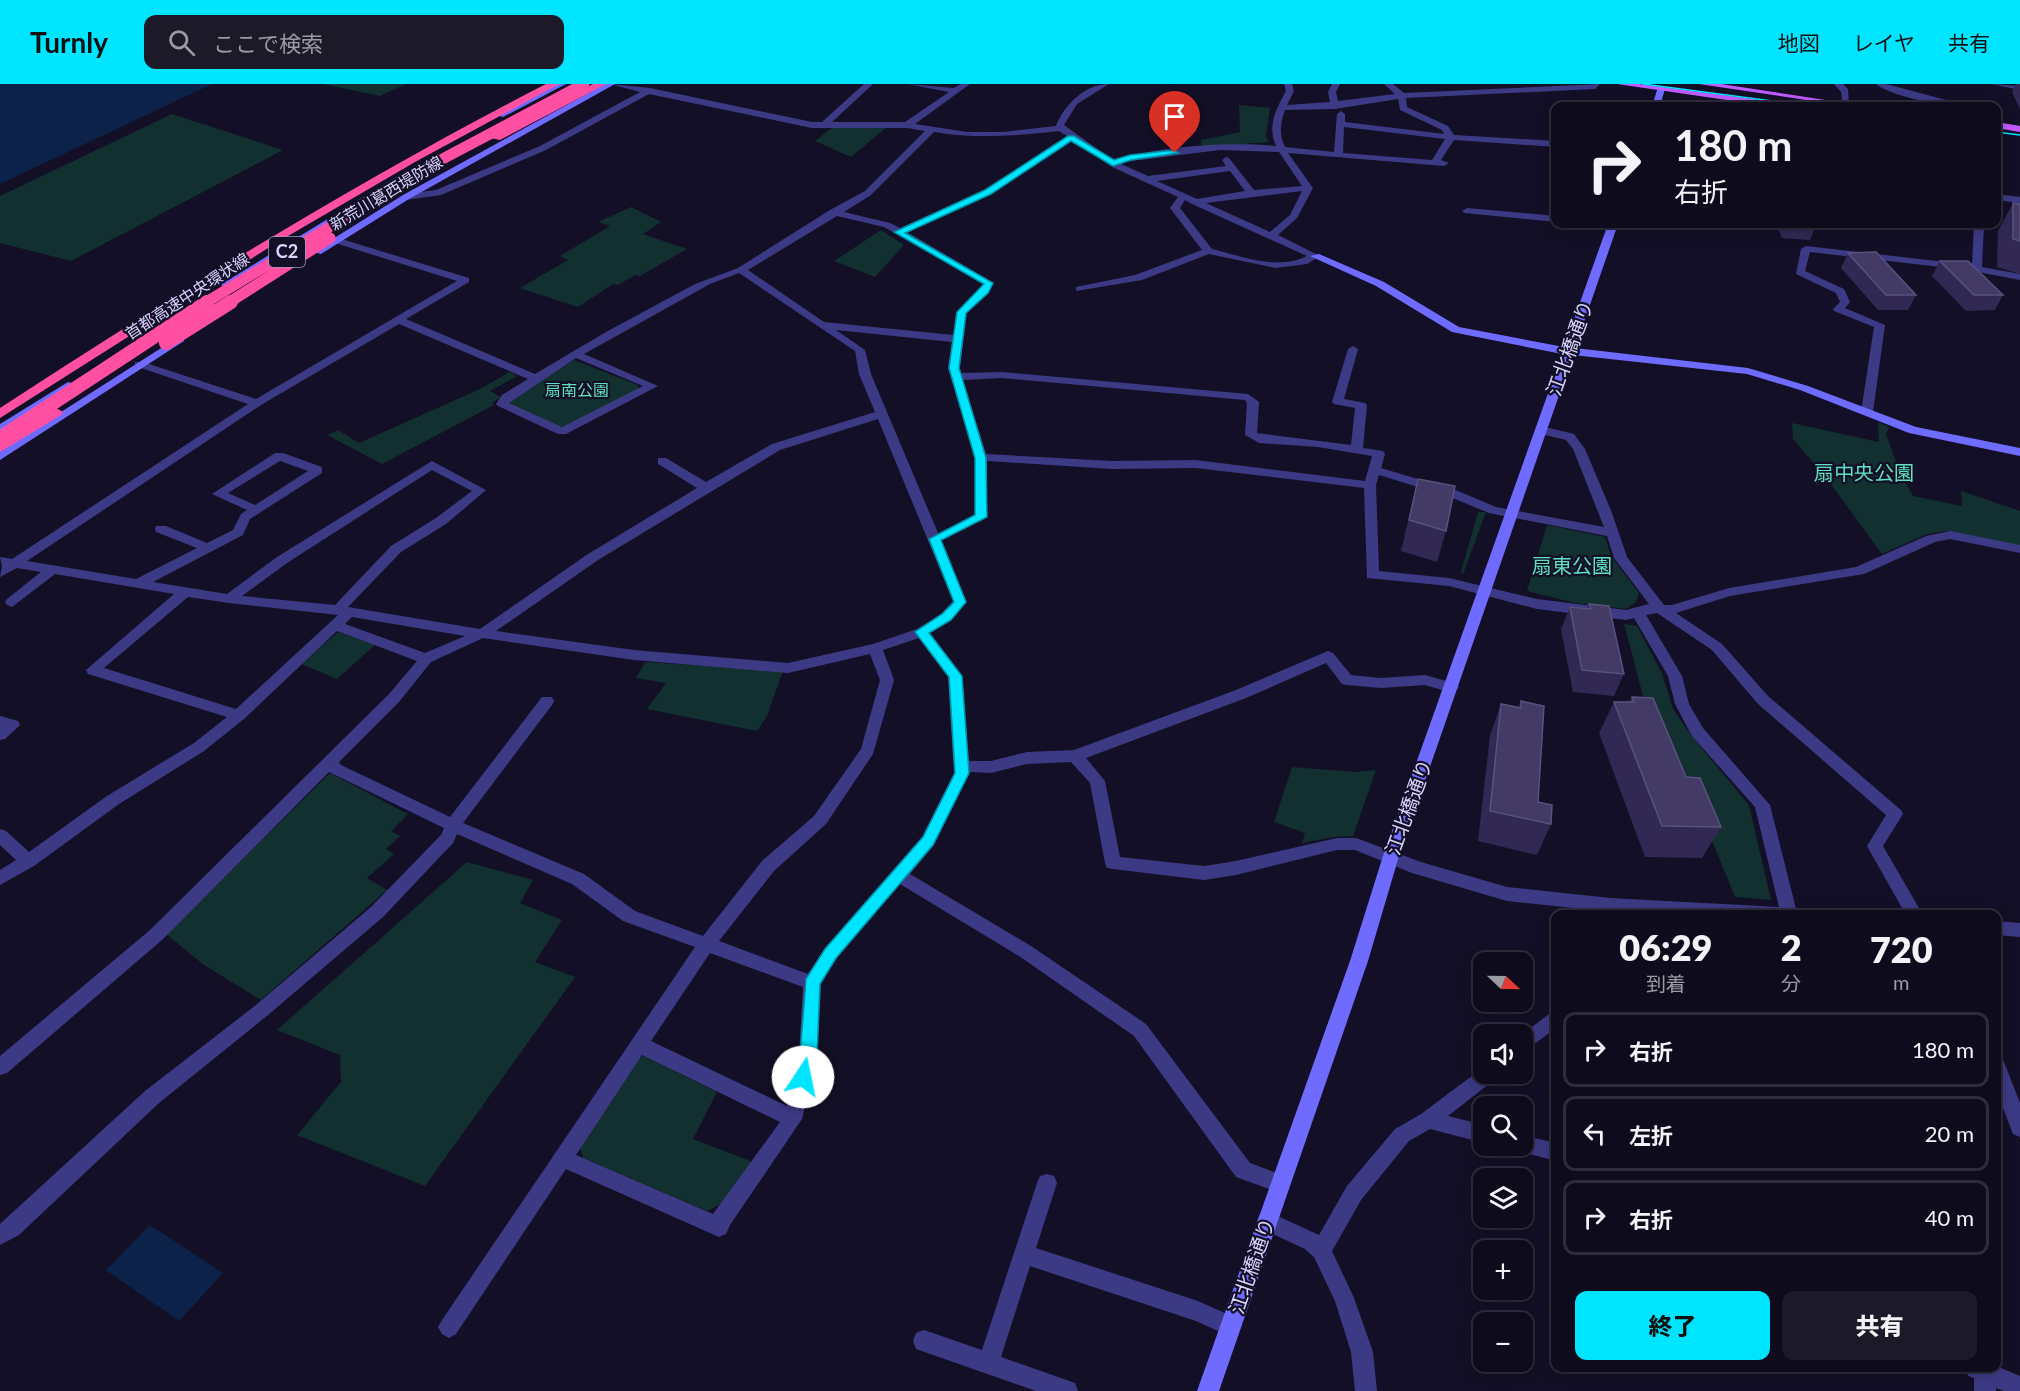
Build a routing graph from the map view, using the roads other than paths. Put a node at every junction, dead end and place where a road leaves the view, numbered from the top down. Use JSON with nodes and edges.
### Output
{"nodes":[{"id":1,"x":564,"y":84,"type":"edge"},
{"id":2,"x":584,"y":84,"type":"edge"},
{"id":3,"x":601,"y":84,"type":"edge"},
{"id":4,"x":613,"y":84,"type":"edge"},
{"id":5,"x":869,"y":84,"type":"edge"},
{"id":6,"x":912,"y":84,"type":"edge"},
{"id":7,"x":966,"y":84,"type":"edge"},
{"id":8,"x":1105,"y":84,"type":"edge"},
{"id":9,"x":1288,"y":84,"type":"edge"},
{"id":10,"x":1336,"y":84,"type":"edge"},
{"id":11,"x":1388,"y":84,"type":"edge"},
{"id":12,"x":1596,"y":84,"type":"edge"},
{"id":13,"x":1621,"y":84,"type":"edge"},
{"id":14,"x":1703,"y":84,"type":"edge"},
{"id":15,"x":1838,"y":84,"type":"edge"},
{"id":16,"x":1880,"y":84,"type":"edge"},
{"id":17,"x":1995,"y":84,"type":"edge"},
{"id":18,"x":1662,"y":87,"type":"edge"},
{"id":19,"x":2020,"y":88,"type":"edge"},
{"id":20,"x":650,"y":90,"type":"junction"},
{"id":21,"x":956,"y":91,"type":"junction"},
{"id":22,"x":1402,"y":96,"type":"junction"},
{"id":23,"x":1660,"y":102,"type":"edge"},
{"id":24,"x":1758,"y":102,"type":"edge"},
{"id":25,"x":1832,"y":102,"type":"edge"},
{"id":26,"x":1846,"y":102,"type":"edge"},
{"id":27,"x":1947,"y":102,"type":"edge"},
{"id":28,"x":1338,"y":105,"type":"junction"},
{"id":29,"x":1280,"y":108,"type":"junction"},
{"id":30,"x":1341,"y":124,"type":"junction"},
{"id":31,"x":824,"y":125,"type":"junction"},
{"id":32,"x":907,"y":125,"type":"junction"},
{"id":33,"x":2001,"y":126,"type":"edge"},
{"id":34,"x":1061,"y":129,"type":"junction"},
{"id":35,"x":2020,"y":129,"type":"edge"},
{"id":36,"x":930,"y":131,"type":"junction"},
{"id":37,"x":2001,"y":136,"type":"edge"},
{"id":38,"x":1451,"y":137,"type":"junction"},
{"id":39,"x":1071,"y":138,"type":"junction"},
{"id":40,"x":2020,"y":138,"type":"edge"},
{"id":41,"x":1551,"y":144,"type":"edge"},
{"id":42,"x":1220,"y":147,"type":"junction"},
{"id":43,"x":1280,"y":149,"type":"junction"},
{"id":44,"x":1338,"y":156,"type":"junction"},
{"id":45,"x":1113,"y":164,"type":"junction"},
{"id":46,"x":1230,"y":168,"type":"junction"},
{"id":47,"x":1148,"y":179,"type":"junction"},
{"id":48,"x":1308,"y":188,"type":"junction"},
{"id":49,"x":1251,"y":193,"type":"junction"},
{"id":50,"x":1183,"y":196,"type":"junction"},
{"id":51,"x":406,"y":197,"type":"junction"},
{"id":52,"x":2001,"y":198,"type":"edge"},
{"id":53,"x":2020,"y":200,"type":"edge"},
{"id":54,"x":1195,"y":202,"type":"junction"},
{"id":55,"x":833,"y":212,"type":"junction"},
{"id":56,"x":1467,"y":212,"type":"dead end"},
{"id":57,"x":1551,"y":219,"type":"edge"},
{"id":58,"x":1611,"y":228,"type":"edge"},
{"id":59,"x":1979,"y":228,"type":"edge"},
{"id":60,"x":309,"y":232,"type":"junction"},
{"id":61,"x":898,"y":232,"type":"junction"},
{"id":62,"x":1271,"y":236,"type":"junction"},
{"id":63,"x":336,"y":240,"type":"junction"},
{"id":64,"x":1208,"y":251,"type":"junction"},
{"id":65,"x":1315,"y":256,"type":"junction"},
{"id":66,"x":1977,"y":269,"type":"junction"},
{"id":67,"x":741,"y":270,"type":"junction"},
{"id":68,"x":2020,"y":277,"type":"edge"},
{"id":69,"x":1080,"y":289,"type":"dead end"},
{"id":70,"x":397,"y":319,"type":"junction"},
{"id":71,"x":821,"y":326,"type":"junction"},
{"id":72,"x":958,"y":339,"type":"junction"},
{"id":73,"x":1353,"y":349,"type":"dead end"},
{"id":74,"x":1569,"y":352,"type":"junction"},
{"id":75,"x":575,"y":354,"type":"junction"},
{"id":76,"x":139,"y":364,"type":"junction"},
{"id":77,"x":957,"y":377,"type":"junction"},
{"id":78,"x":536,"y":378,"type":"junction"},
{"id":79,"x":257,"y":403,"type":"junction"},
{"id":80,"x":1866,"y":412,"type":"junction"},
{"id":81,"x":0,"y":414,"type":"edge"},
{"id":82,"x":881,"y":414,"type":"junction"},
{"id":83,"x":0,"y":421,"type":"edge"},
{"id":84,"x":0,"y":429,"type":"edge"},
{"id":85,"x":1541,"y":430,"type":"junction"},
{"id":86,"x":0,"y":438,"type":"edge"},
{"id":87,"x":0,"y":448,"type":"edge"},
{"id":88,"x":1357,"y":448,"type":"junction"},
{"id":89,"x":2020,"y":452,"type":"edge"},
{"id":90,"x":0,"y":456,"type":"edge"},
{"id":91,"x":981,"y":458,"type":"junction"},
{"id":92,"x":662,"y":461,"type":"dead end"},
{"id":93,"x":1374,"y":470,"type":"junction"},
{"id":94,"x":1370,"y":484,"type":"junction"},
{"id":95,"x":706,"y":488,"type":"junction"},
{"id":96,"x":255,"y":509,"type":"junction"},
{"id":97,"x":1511,"y":513,"type":"junction"},
{"id":98,"x":161,"y":529,"type":"dead end"},
{"id":99,"x":1613,"y":533,"type":"junction"},
{"id":100,"x":935,"y":539,"type":"junction"},
{"id":101,"x":208,"y":548,"type":"junction"},
{"id":102,"x":2020,"y":549,"type":"edge"},
{"id":103,"x":7,"y":562,"type":"edge"},
{"id":104,"x":53,"y":569,"type":"junction"},
{"id":105,"x":0,"y":573,"type":"edge"},
{"id":106,"x":138,"y":584,"type":"junction"},
{"id":107,"x":1486,"y":590,"type":"junction"},
{"id":108,"x":186,"y":592,"type":"junction"},
{"id":109,"x":229,"y":599,"type":"junction"},
{"id":110,"x":12,"y":602,"type":"dead end"},
{"id":111,"x":1660,"y":609,"type":"junction"},
{"id":112,"x":343,"y":611,"type":"junction"},
{"id":113,"x":1638,"y":613,"type":"junction"},
{"id":114,"x":334,"y":626,"type":"junction"},
{"id":115,"x":485,"y":632,"type":"junction"},
{"id":116,"x":922,"y":632,"type":"junction"},
{"id":117,"x":875,"y":648,"type":"junction"},
{"id":118,"x":426,"y":659,"type":"junction"},
{"id":119,"x":1452,"y":688,"type":"junction"},
{"id":120,"x":547,"y":701,"type":"dead end"},
{"id":121,"x":239,"y":715,"type":"junction"},
{"id":122,"x":0,"y":721,"type":"edge"},
{"id":123,"x":0,"y":735,"type":"edge"},
{"id":124,"x":1075,"y":756,"type":"junction"},
{"id":125,"x":331,"y":761,"type":"junction"},
{"id":126,"x":962,"y":766,"type":"junction"},
{"id":127,"x":454,"y":826,"type":"junction"},
{"id":128,"x":0,"y":835,"type":"edge"},
{"id":129,"x":1391,"y":856,"type":"junction"},
{"id":130,"x":28,"y":861,"type":"junction"},
{"id":131,"x":900,"y":876,"type":"junction"},
{"id":132,"x":0,"y":878,"type":"edge"},
{"id":133,"x":1609,"y":910,"type":"edge"},
{"id":134,"x":1791,"y":910,"type":"edge"},
{"id":135,"x":1912,"y":910,"type":"edge"},
{"id":136,"x":2001,"y":928,"type":"edge"},
{"id":137,"x":2020,"y":930,"type":"edge"},
{"id":138,"x":705,"y":946,"type":"junction"},
{"id":139,"x":812,"y":983,"type":"junction"},
{"id":140,"x":1551,"y":1021,"type":"edge"},
{"id":141,"x":1533,"y":1036,"type":"edge"},
{"id":142,"x":638,"y":1044,"type":"junction"},
{"id":143,"x":0,"y":1067,"type":"edge"},
{"id":144,"x":2001,"y":1077,"type":"edge"},
{"id":145,"x":1474,"y":1084,"type":"edge"},
{"id":146,"x":793,"y":1119,"type":"junction"},
{"id":147,"x":1428,"y":1120,"type":"junction"},
{"id":148,"x":2020,"y":1128,"type":"edge"},
{"id":149,"x":1473,"y":1131,"type":"edge"},
{"id":150,"x":1533,"y":1147,"type":"edge"},
{"id":151,"x":1551,"y":1151,"type":"edge"},
{"id":152,"x":562,"y":1158,"type":"junction"},
{"id":153,"x":1047,"y":1183,"type":"dead end"},
{"id":154,"x":1280,"y":1184,"type":"junction"},
{"id":155,"x":1267,"y":1221,"type":"junction"},
{"id":156,"x":0,"y":1235,"type":"edge"},
{"id":157,"x":1321,"y":1250,"type":"junction"},
{"id":158,"x":1024,"y":1254,"type":"junction"},
{"id":159,"x":1231,"y":1326,"type":"junction"},
{"id":160,"x":449,"y":1327,"type":"dead end"},
{"id":161,"x":924,"y":1341,"type":"dead end"},
{"id":162,"x":988,"y":1364,"type":"junction"},
{"id":163,"x":1982,"y":1377,"type":"edge"},
{"id":164,"x":2020,"y":1387,"type":"edge"},
{"id":165,"x":1067,"y":1391,"type":"edge"},
{"id":166,"x":1208,"y":1391,"type":"edge"},
{"id":167,"x":1366,"y":1391,"type":"edge"}],
"edges":[{"from":1,"to":60,"type":"main road","name":"新荒川葛西堤防線"},
{"from":1,"to":81,"type":"highway","name":"首都高速中央環状線","number":"C2"},
{"from":1,"to":83,"type":"highway"},
{"from":2,"to":86,"type":"highway","name":"首都高速中央環状線","number":"C2","bridge":true},
{"from":3,"to":87,"type":"highway","bridge":true},
{"from":4,"to":20,"type":"street"},
{"from":4,"to":51,"type":"main road","name":"新荒川葛西堤防線"},
{"from":5,"to":31,"type":"street"},
{"from":6,"to":21,"type":"street"},
{"from":7,"to":21,"type":"street"},
{"from":8,"to":34,"type":"street"},
{"from":9,"to":29,"type":"street"},
{"from":10,"to":28,"type":"street"},
{"from":11,"to":22,"type":"street"},
{"from":12,"to":22,"type":"street"},
{"from":13,"to":18,"type":"main road"},
{"from":14,"to":25,"type":"main road"},
{"from":15,"to":26,"type":"street"},
{"from":16,"to":27,"type":"street"},
{"from":17,"to":19,"type":"street"},
{"from":18,"to":23,"type":"main road"},
{"from":18,"to":24,"type":"main road"},
{"from":20,"to":31,"type":"street"},
{"from":20,"to":51,"type":"street"},
{"from":21,"to":32,"type":"street"},
{"from":22,"to":28,"type":"street"},
{"from":22,"to":38,"type":"street"},
{"from":28,"to":29,"type":"street"},
{"from":28,"to":30,"type":"street"},
{"from":29,"to":43,"type":"street"},
{"from":30,"to":38,"type":"street"},
{"from":30,"to":44,"type":"street"},
{"from":31,"to":32,"type":"street"},
{"from":32,"to":36,"type":"street"},
{"from":33,"to":35,"type":"main road"},
{"from":34,"to":36,"type":"street"},
{"from":34,"to":39,"type":"street"},
{"from":36,"to":55,"type":"street"},
{"from":37,"to":40,"type":"main road"},
{"from":38,"to":41,"type":"street"},
{"from":38,"to":44,"type":"street"},
{"from":39,"to":45,"type":"street"},
{"from":39,"to":61,"type":"street"},
{"from":42,"to":43,"type":"street"},
{"from":42,"to":45,"type":"street"},
{"from":42,"to":46,"type":"street"},
{"from":43,"to":44,"type":"street"},
{"from":43,"to":48,"type":"street"},
{"from":45,"to":47,"type":"street"},
{"from":46,"to":47,"type":"street"},
{"from":46,"to":49,"type":"street"},
{"from":47,"to":50,"type":"street"},
{"from":48,"to":49,"type":"street"},
{"from":48,"to":62,"type":"street"},
{"from":49,"to":54,"type":"street"},
{"from":50,"to":54,"type":"street"},
{"from":50,"to":64,"type":"street"},
{"from":51,"to":63,"type":"main road","name":"新荒川葛西堤防線"},
{"from":52,"to":53,"type":"street"},
{"from":54,"to":62,"type":"street"},
{"from":55,"to":61,"type":"street"},
{"from":55,"to":67,"type":"street"},
{"from":56,"to":57,"type":"street"},
{"from":58,"to":74,"type":"main road","name":"江北橋通り"},
{"from":59,"to":66,"type":"street"},
{"from":60,"to":63,"type":"street"},
{"from":60,"to":84,"type":"main road","name":"新荒川葛西堤防線"},
{"from":61,"to":72,"type":"street"},
{"from":62,"to":65,"type":"street"},
{"from":63,"to":70,"type":"street"},
{"from":63,"to":76,"type":"main road","name":"新荒川葛西堤防線"},
{"from":64,"to":65,"type":"street"},
{"from":64,"to":69,"type":"street"},
{"from":65,"to":74,"type":"main road"},
{"from":66,"to":68,"type":"street"},
{"from":66,"to":80,"type":"street"},
{"from":67,"to":71,"type":"street"},
{"from":67,"to":75,"type":"street"},
{"from":70,"to":78,"type":"street"},
{"from":70,"to":79,"type":"street"},
{"from":71,"to":72,"type":"street"},
{"from":71,"to":82,"type":"street"},
{"from":72,"to":77,"type":"street"},
{"from":73,"to":88,"type":"street"},
{"from":74,"to":80,"type":"main road"},
{"from":74,"to":85,"type":"main road","name":"江北橋通り"},
{"from":75,"to":78,"type":"street"},
{"from":75,"to":78,"type":"street"},
{"from":76,"to":79,"type":"street"},
{"from":76,"to":90,"type":"main road","name":"新荒川葛西堤防線"},
{"from":77,"to":88,"type":"street"},
{"from":77,"to":91,"type":"street"},
{"from":79,"to":103,"type":"street"},
{"from":80,"to":89,"type":"main road"},
{"from":82,"to":95,"type":"street"},
{"from":82,"to":100,"type":"street"},
{"from":85,"to":97,"type":"main road","name":"江北橋通り"},
{"from":85,"to":99,"type":"street"},
{"from":88,"to":93,"type":"street"},
{"from":91,"to":94,"type":"street"},
{"from":91,"to":100,"type":"street"},
{"from":92,"to":95,"type":"street"},
{"from":93,"to":94,"type":"street"},
{"from":93,"to":97,"type":"street"},
{"from":94,"to":107,"type":"street"},
{"from":95,"to":115,"type":"street"},
{"from":96,"to":96,"type":"street"},
{"from":96,"to":101,"type":"street"},
{"from":97,"to":99,"type":"street"},
{"from":97,"to":107,"type":"main road","name":"江北橋通り"},
{"from":98,"to":101,"type":"street"},
{"from":99,"to":111,"type":"street"},
{"from":100,"to":116,"type":"street"},
{"from":101,"to":106,"type":"street"},
{"from":102,"to":111,"type":"street"},
{"from":103,"to":104,"type":"street"},
{"from":103,"to":105,"type":"street"},
{"from":104,"to":106,"type":"street"},
{"from":104,"to":110,"type":"street"},
{"from":106,"to":108,"type":"street"},
{"from":107,"to":113,"type":"street"},
{"from":107,"to":119,"type":"main road","name":"江北橋通り"},
{"from":108,"to":109,"type":"street"},
{"from":108,"to":121,"type":"street"},
{"from":109,"to":112,"type":"street"},
{"from":109,"to":112,"type":"street"},
{"from":111,"to":113,"type":"street"},
{"from":111,"to":135,"type":"street"},
{"from":112,"to":114,"type":"street"},
{"from":112,"to":115,"type":"street"},
{"from":113,"to":134,"type":"street"},
{"from":114,"to":118,"type":"street"},
{"from":114,"to":121,"type":"street"},
{"from":115,"to":117,"type":"street"},
{"from":115,"to":118,"type":"street"},
{"from":116,"to":117,"type":"street"},
{"from":116,"to":126,"type":"street"},
{"from":117,"to":138,"type":"street"},
{"from":118,"to":125,"type":"street"},
{"from":119,"to":124,"type":"street"},
{"from":119,"to":129,"type":"main road","name":"江北橋通り"},
{"from":120,"to":127,"type":"street"},
{"from":121,"to":130,"type":"street"},
{"from":122,"to":123,"type":"street"},
{"from":124,"to":126,"type":"street"},
{"from":124,"to":129,"type":"street"},
{"from":125,"to":127,"type":"street"},
{"from":125,"to":143,"type":"street"},
{"from":126,"to":131,"type":"street"},
{"from":127,"to":138,"type":"street"},
{"from":127,"to":156,"type":"street"},
{"from":128,"to":130,"type":"street"},
{"from":129,"to":133,"type":"street"},
{"from":129,"to":154,"type":"main road","name":"江北橋通り"},
{"from":130,"to":132,"type":"street"},
{"from":131,"to":139,"type":"street"},
{"from":131,"to":154,"type":"street"},
{"from":136,"to":137,"type":"street"},
{"from":138,"to":139,"type":"street"},
{"from":138,"to":142,"type":"street"},
{"from":139,"to":146,"type":"street"},
{"from":140,"to":141,"type":"street"},
{"from":142,"to":146,"type":"street"},
{"from":142,"to":152,"type":"street"},
{"from":144,"to":148,"type":"street"},
{"from":145,"to":147,"type":"street"},
{"from":146,"to":152,"type":"street"},
{"from":147,"to":149,"type":"street"},
{"from":147,"to":157,"type":"street"},
{"from":150,"to":151,"type":"street"},
{"from":152,"to":160,"type":"street"},
{"from":153,"to":158,"type":"street"},
{"from":154,"to":155,"type":"main road","name":"江北橋通り"},
{"from":155,"to":157,"type":"street"},
{"from":155,"to":159,"type":"main road","name":"江北橋通り"},
{"from":157,"to":167,"type":"street"},
{"from":158,"to":159,"type":"street"},
{"from":158,"to":162,"type":"street"},
{"from":159,"to":166,"type":"main road","name":"江北橋通り"},
{"from":161,"to":162,"type":"street"},
{"from":162,"to":165,"type":"street"},
{"from":163,"to":164,"type":"street"}]}
